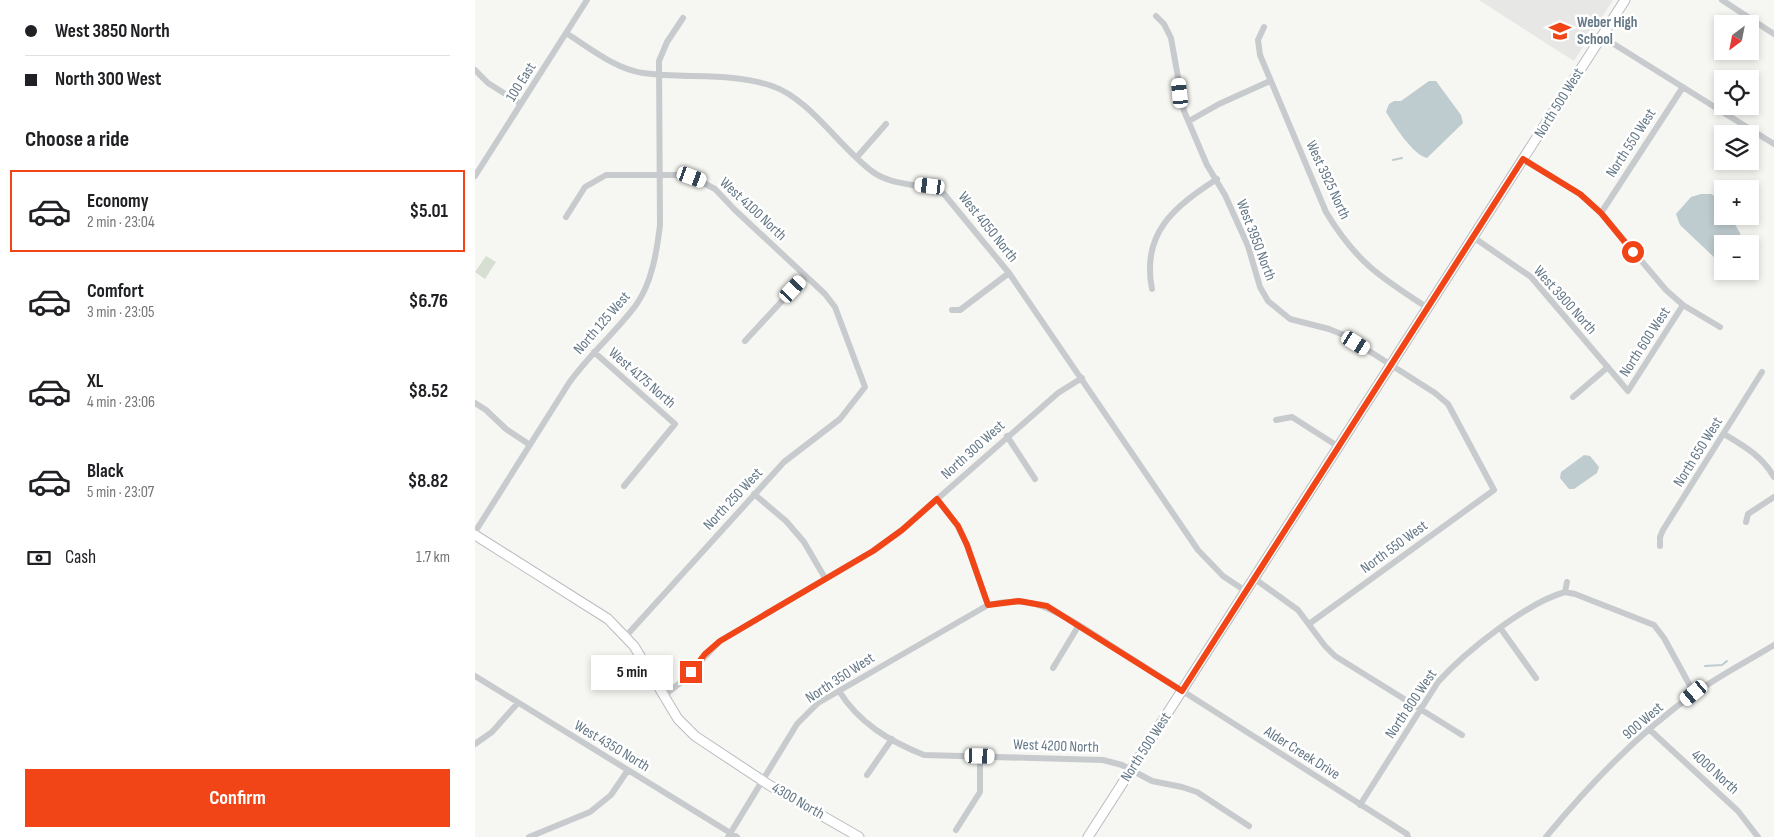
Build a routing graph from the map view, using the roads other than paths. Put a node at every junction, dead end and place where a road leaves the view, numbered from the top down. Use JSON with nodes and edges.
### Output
{"nodes":[{"id":1,"x":587,"y":0,"type":"edge"},
{"id":2,"x":1625,"y":0,"type":"edge"},
{"id":3,"x":1722,"y":0,"type":"edge"},
{"id":4,"x":1156,"y":16,"type":"dead end"},
{"id":5,"x":683,"y":18,"type":"dead end"},
{"id":6,"x":1264,"y":27,"type":"dead end"},
{"id":7,"x":566,"y":33,"type":"junction"},
{"id":8,"x":1774,"y":34,"type":"edge"},
{"id":9,"x":1601,"y":36,"type":"junction"},
{"id":10,"x":475,"y":70,"type":"edge"},
{"id":11,"x":659,"y":74,"type":"junction"},
{"id":12,"x":1271,"y":81,"type":"junction"},
{"id":13,"x":1683,"y":87,"type":"junction"},
{"id":14,"x":521,"y":104,"type":"junction"},
{"id":15,"x":1189,"y":121,"type":"junction"},
{"id":16,"x":886,"y":124,"type":"dead end"},
{"id":17,"x":1774,"y":144,"type":"edge"},
{"id":18,"x":857,"y":157,"type":"junction"},
{"id":19,"x":1523,"y":159,"type":"junction"},
{"id":20,"x":660,"y":174,"type":"junction"},
{"id":21,"x":475,"y":176,"type":"edge"},
{"id":22,"x":1217,"y":179,"type":"junction"},
{"id":23,"x":1601,"y":213,"type":"junction"},
{"id":24,"x":567,"y":217,"type":"dead end"},
{"id":25,"x":1473,"y":237,"type":"junction"},
{"id":26,"x":1009,"y":273,"type":"junction"},
{"id":27,"x":805,"y":276,"type":"junction"},
{"id":28,"x":1152,"y":289,"type":"dead end"},
{"id":29,"x":1683,"y":305,"type":"junction"},
{"id":30,"x":1428,"y":308,"type":"junction"},
{"id":31,"x":952,"y":310,"type":"dead end"},
{"id":32,"x":1720,"y":327,"type":"dead end"},
{"id":33,"x":745,"y":341,"type":"dead end"},
{"id":34,"x":593,"y":352,"type":"junction"},
{"id":35,"x":1392,"y":365,"type":"junction"},
{"id":36,"x":1608,"y":368,"type":"junction"},
{"id":37,"x":1762,"y":372,"type":"dead end"},
{"id":38,"x":1082,"y":378,"type":"junction"},
{"id":39,"x":865,"y":387,"type":"joint"},
{"id":40,"x":1628,"y":392,"type":"joint"},
{"id":41,"x":1573,"y":397,"type":"dead end"},
{"id":42,"x":475,"y":403,"type":"edge"},
{"id":43,"x":1276,"y":420,"type":"dead end"},
{"id":44,"x":1724,"y":434,"type":"junction"},
{"id":45,"x":1007,"y":436,"type":"junction"},
{"id":46,"x":530,"y":445,"type":"junction"},
{"id":47,"x":1339,"y":447,"type":"junction"},
{"id":48,"x":1774,"y":477,"type":"edge"},
{"id":49,"x":1035,"y":479,"type":"dead end"},
{"id":50,"x":624,"y":486,"type":"dead end"},
{"id":51,"x":1494,"y":490,"type":"joint"},
{"id":52,"x":754,"y":494,"type":"junction"},
{"id":53,"x":1774,"y":497,"type":"edge"},
{"id":54,"x":937,"y":499,"type":"junction"},
{"id":55,"x":1747,"y":522,"type":"dead end"},
{"id":56,"x":475,"y":534,"type":"edge"},
{"id":57,"x":1660,"y":546,"type":"dead end"},
{"id":58,"x":825,"y":578,"type":"junction"},
{"id":59,"x":1255,"y":579,"type":"junction"},
{"id":60,"x":1567,"y":582,"type":"dead end"},
{"id":61,"x":1247,"y":592,"type":"junction"},
{"id":62,"x":1565,"y":592,"type":"junction"},
{"id":63,"x":988,"y":605,"type":"junction"},
{"id":64,"x":1309,"y":624,"type":"junction"},
{"id":65,"x":1079,"y":625,"type":"junction"},
{"id":66,"x":1501,"y":629,"type":"junction"},
{"id":67,"x":626,"y":636,"type":"junction"},
{"id":68,"x":1774,"y":645,"type":"edge"},
{"id":69,"x":1053,"y":668,"type":"dead end"},
{"id":70,"x":475,"y":676,"type":"edge"},
{"id":71,"x":1537,"y":678,"type":"dead end"},
{"id":72,"x":839,"y":691,"type":"junction"},
{"id":73,"x":1182,"y":691,"type":"junction"},
{"id":74,"x":1694,"y":693,"type":"junction"},
{"id":75,"x":663,"y":696,"type":"junction"},
{"id":76,"x":517,"y":704,"type":"junction"},
{"id":77,"x":1421,"y":710,"type":"junction"},
{"id":78,"x":1650,"y":730,"type":"junction"},
{"id":79,"x":1462,"y":735,"type":"dead end"},
{"id":80,"x":892,"y":739,"type":"junction"},
{"id":81,"x":475,"y":744,"type":"edge"},
{"id":82,"x":980,"y":756,"type":"junction"},
{"id":83,"x":628,"y":770,"type":"junction"},
{"id":84,"x":1131,"y":770,"type":"junction"},
{"id":85,"x":867,"y":775,"type":"dead end"},
{"id":86,"x":762,"y":781,"type":"junction"},
{"id":87,"x":1360,"y":804,"type":"junction"},
{"id":88,"x":1249,"y":826,"type":"dead end"},
{"id":89,"x":956,"y":830,"type":"dead end"},
{"id":90,"x":729,"y":835,"type":"edge"},
{"id":91,"x":529,"y":837,"type":"edge"},
{"id":92,"x":737,"y":837,"type":"edge"},
{"id":93,"x":859,"y":837,"type":"edge"},
{"id":94,"x":1088,"y":837,"type":"edge"},
{"id":95,"x":1408,"y":837,"type":"edge"},
{"id":96,"x":1546,"y":837,"type":"edge"},
{"id":97,"x":1758,"y":837,"type":"edge"}],
"edges":[{"from":1,"to":7,"type":"street","name":"100 East"},
{"from":2,"to":9,"type":"street","name":"North 500 West"},
{"from":3,"to":8,"type":"street"},
{"from":4,"to":15,"type":"street","name":"West 3950 North"},
{"from":5,"to":11,"type":"street","name":"North 125 West"},
{"from":6,"to":12,"type":"street","name":"West 3925 North"},
{"from":7,"to":11,"type":"street","name":"West 4050 North"},
{"from":7,"to":14,"type":"street","name":"100 East"},
{"from":9,"to":13,"type":"street"},
{"from":9,"to":19,"type":"street","name":"North 500 West"},
{"from":10,"to":14,"type":"street"},
{"from":11,"to":18,"type":"street","name":"West 4050 North"},
{"from":11,"to":20,"type":"street","name":"North 125 West"},
{"from":12,"to":15,"type":"street"},
{"from":12,"to":30,"type":"street","name":"West 3925 North"},
{"from":13,"to":17,"type":"street"},
{"from":13,"to":23,"type":"street","name":"North 550 West"},
{"from":14,"to":21,"type":"street","name":"100 East"},
{"from":15,"to":22,"type":"street","name":"West 3950 North"},
{"from":16,"to":18,"type":"street"},
{"from":18,"to":26,"type":"street","name":"West 4050 North"},
{"from":19,"to":23,"type":"street"},
{"from":19,"to":25,"type":"street","name":"North 500 West"},
{"from":20,"to":24,"type":"street","name":"West 4100 North"},
{"from":20,"to":27,"type":"street","name":"West 4100 North"},
{"from":20,"to":34,"type":"street","name":"North 125 West"},
{"from":22,"to":28,"type":"street"},
{"from":22,"to":35,"type":"street","name":"West 3950 North"},
{"from":23,"to":29,"type":"street"},
{"from":25,"to":30,"type":"street","name":"North 500 West"},
{"from":25,"to":36,"type":"street","name":"West 3900 North"},
{"from":26,"to":31,"type":"street"},
{"from":26,"to":38,"type":"street","name":"West 4050 North"},
{"from":27,"to":33,"type":"street"},
{"from":27,"to":39,"type":"street","name":"West 4100 North"},
{"from":29,"to":32,"type":"street"},
{"from":29,"to":40,"type":"street","name":"North 600 West"},
{"from":30,"to":35,"type":"street","name":"North 500 West"},
{"from":34,"to":46,"type":"street","name":"North 125 West"},
{"from":34,"to":50,"type":"street","name":"West 4175 North"},
{"from":35,"to":47,"type":"street","name":"North 500 West"},
{"from":35,"to":51,"type":"street","name":"West 3950 North"},
{"from":36,"to":40,"type":"street","name":"West 3900 North"},
{"from":36,"to":41,"type":"street"},
{"from":37,"to":44,"type":"street","name":"North 650 West"},
{"from":38,"to":45,"type":"street","name":"North 300 West"},
{"from":38,"to":61,"type":"street","name":"West 4050 North"},
{"from":39,"to":52,"type":"street","name":"North 250 West"},
{"from":42,"to":46,"type":"street"},
{"from":43,"to":47,"type":"street"},
{"from":44,"to":48,"type":"street"},
{"from":44,"to":57,"type":"street","name":"North 650 West"},
{"from":45,"to":49,"type":"street"},
{"from":45,"to":54,"type":"street","name":"North 300 West"},
{"from":46,"to":56,"type":"street","name":"North 125 West"},
{"from":47,"to":59,"type":"street","name":"North 500 West"},
{"from":51,"to":64,"type":"street","name":"North 550 West"},
{"from":52,"to":58,"type":"street"},
{"from":52,"to":67,"type":"street","name":"North 250 West"},
{"from":53,"to":55,"type":"street"},
{"from":54,"to":58,"type":"street","name":"North 300 West"},
{"from":54,"to":63,"type":"street"},
{"from":56,"to":67,"type":"street","name":"4300 North"},
{"from":58,"to":75,"type":"street","name":"North 300 West"},
{"from":59,"to":61,"type":"street","name":"North 500 West"},
{"from":59,"to":64,"type":"street"},
{"from":60,"to":62,"type":"street"},
{"from":61,"to":73,"type":"street","name":"North 500 West"},
{"from":62,"to":66,"type":"street","name":"North 800 West"},
{"from":62,"to":74,"type":"street"},
{"from":63,"to":65,"type":"street","name":"Alder Creek Drive"},
{"from":63,"to":72,"type":"street","name":"North 350 West"},
{"from":64,"to":77,"type":"street"},
{"from":65,"to":69,"type":"street"},
{"from":65,"to":73,"type":"street","name":"Alder Creek Drive"},
{"from":66,"to":71,"type":"street"},
{"from":66,"to":77,"type":"street","name":"North 800 West"},
{"from":67,"to":75,"type":"street","name":"4300 North"},
{"from":68,"to":74,"type":"street","name":"900 West"},
{"from":70,"to":76,"type":"street","name":"West 4350 North"},
{"from":72,"to":80,"type":"street","name":"West 4200 North"},
{"from":72,"to":86,"type":"street","name":"North 350 West"},
{"from":73,"to":84,"type":"street","name":"North 500 West"},
{"from":73,"to":87,"type":"street","name":"Alder Creek Drive"},
{"from":74,"to":78,"type":"street","name":"900 West"},
{"from":75,"to":86,"type":"street","name":"4300 North"},
{"from":76,"to":81,"type":"street"},
{"from":76,"to":83,"type":"street","name":"West 4350 North"},
{"from":77,"to":79,"type":"street"},
{"from":77,"to":87,"type":"street","name":"North 800 West"},
{"from":78,"to":96,"type":"street","name":"900 West"},
{"from":78,"to":97,"type":"street","name":"4000 North"},
{"from":80,"to":82,"type":"street","name":"West 4200 North"},
{"from":80,"to":85,"type":"street"},
{"from":82,"to":84,"type":"street","name":"West 4200 North"},
{"from":82,"to":89,"type":"street"},
{"from":83,"to":90,"type":"street","name":"West 4350 North"},
{"from":83,"to":91,"type":"street"},
{"from":84,"to":88,"type":"street","name":"West 4200 North"},
{"from":84,"to":94,"type":"street","name":"North 500 West"},
{"from":86,"to":90,"type":"street","name":"North 350 West"},
{"from":86,"to":93,"type":"street","name":"4300 North"},
{"from":87,"to":95,"type":"street","name":"Alder Creek Drive"},
{"from":90,"to":92,"type":"street","name":"West 4350 North"}]}
